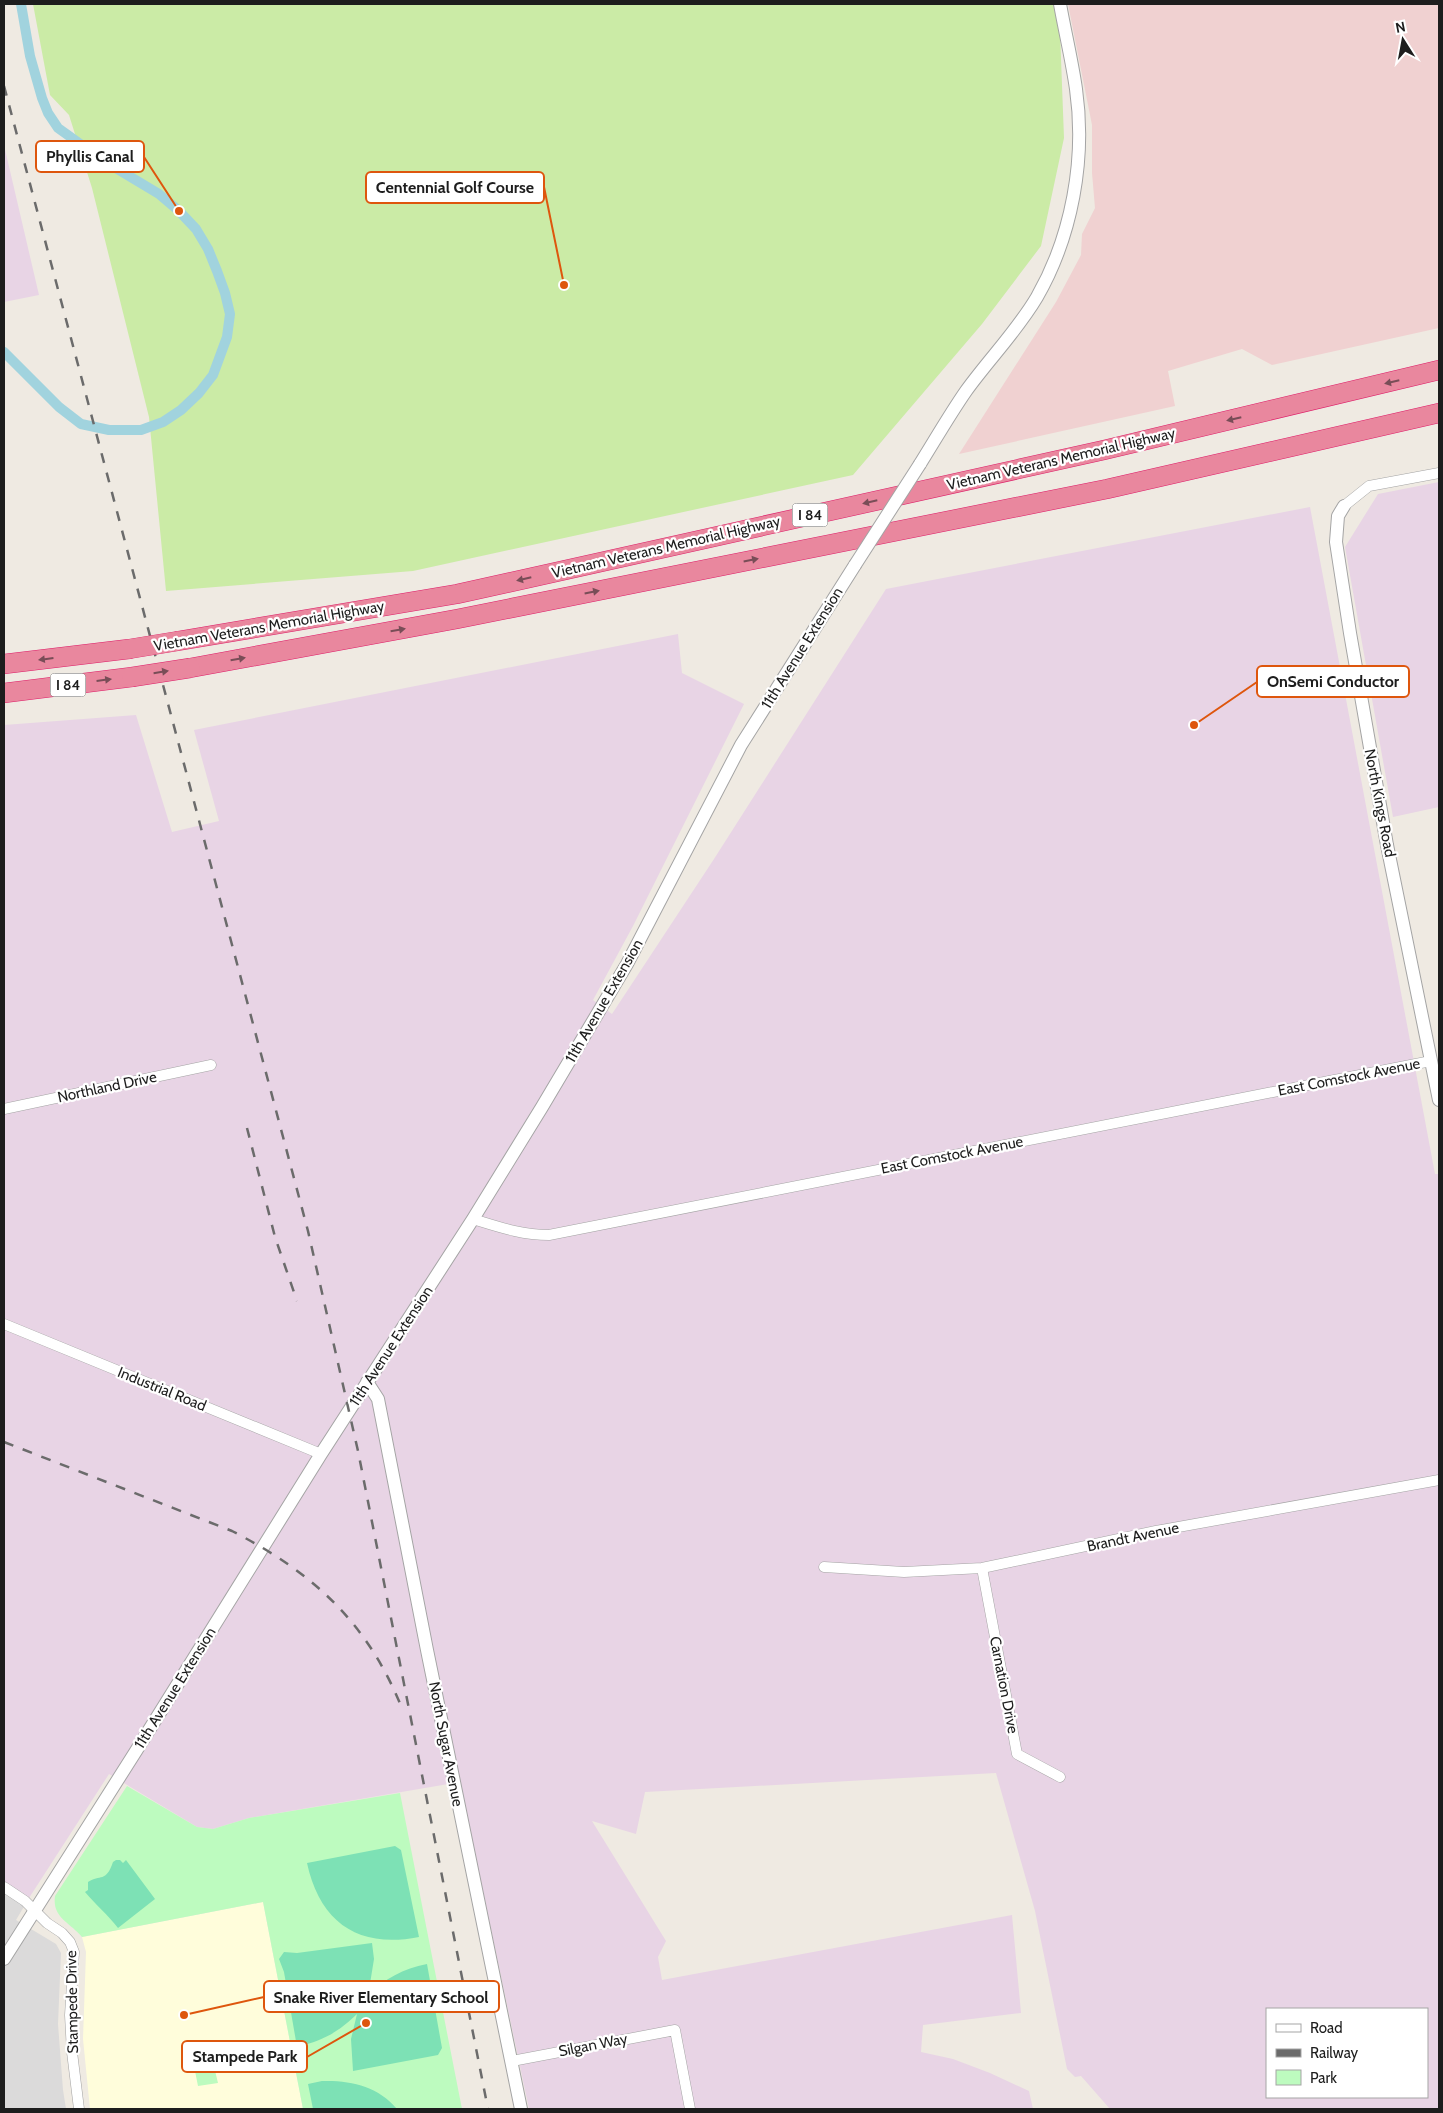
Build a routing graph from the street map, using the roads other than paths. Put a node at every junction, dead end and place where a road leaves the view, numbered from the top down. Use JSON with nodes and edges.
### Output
{"nodes":[{"id":1,"x":1060,"y":4,"type":"edge"},
{"id":2,"x":1439,"y":370,"type":"edge"},
{"id":3,"x":1439,"y":413,"type":"edge"},
{"id":4,"x":1439,"y":473,"type":"edge"},
{"id":5,"x":1344,"y":506,"type":"joint"},
{"id":6,"x":4,"y":664,"type":"edge"},
{"id":7,"x":4,"y":693,"type":"edge"},
{"id":8,"x":1431,"y":1062,"type":"junction"},
{"id":9,"x":211,"y":1064,"type":"dead end"},
{"id":10,"x":1439,"y":1100,"type":"edge"},
{"id":11,"x":4,"y":1108,"type":"edge"},
{"id":12,"x":473,"y":1219,"type":"junction"},
{"id":13,"x":4,"y":1324,"type":"edge"},
{"id":14,"x":367,"y":1382,"type":"junction"},
{"id":15,"x":321,"y":1454,"type":"junction"},
{"id":16,"x":1439,"y":1480,"type":"edge"},
{"id":17,"x":824,"y":1567,"type":"dead end"},
{"id":18,"x":982,"y":1568,"type":"junction"},
{"id":19,"x":1060,"y":1777,"type":"dead end"},
{"id":20,"x":4,"y":1887,"type":"edge"},
{"id":21,"x":35,"y":1911,"type":"junction"},
{"id":22,"x":4,"y":1959,"type":"edge"},
{"id":23,"x":512,"y":2061,"type":"junction"},
{"id":24,"x":79,"y":2109,"type":"edge"},
{"id":25,"x":521,"y":2109,"type":"edge"},
{"id":26,"x":690,"y":2109,"type":"edge"}],
"edges":[{"from":1,"to":12,"type":"street","name":"11th Avenue Extension","bridge":true},
{"from":2,"to":6,"type":"highway","name":"Vietnam Veterans Memorial Highway","number":"I 84","one_way":true,"bridge":true},
{"from":7,"to":3,"type":"highway","name":"Vietnam Veterans Memorial Highway","number":"I 84","one_way":true,"bridge":true},
{"from":4,"to":5,"type":"street"},
{"from":5,"to":8,"type":"street","name":"North Kings Road"},
{"from":8,"to":10,"type":"street","name":"North Kings Road"},
{"from":8,"to":12,"type":"street","name":"East Comstock Avenue"},
{"from":9,"to":11,"type":"street","name":"Northland Drive"},
{"from":12,"to":14,"type":"street","name":"11th Avenue Extension"},
{"from":13,"to":15,"type":"street","name":"Industrial Road"},
{"from":14,"to":15,"type":"street","name":"11th Avenue Extension"},
{"from":14,"to":23,"type":"street","name":"North Sugar Avenue"},
{"from":15,"to":21,"type":"street","name":"11th Avenue Extension"},
{"from":16,"to":18,"type":"street","name":"Brandt Avenue"},
{"from":17,"to":18,"type":"street","name":"Brandt Avenue"},
{"from":18,"to":19,"type":"street","name":"Carnation Drive"},
{"from":20,"to":21,"type":"street","name":"Stampede Drive"},
{"from":21,"to":22,"type":"street","name":"11th Avenue Extension"},
{"from":21,"to":24,"type":"street","name":"Stampede Drive"},
{"from":23,"to":25,"type":"street","name":"North Sugar Avenue"},
{"from":23,"to":26,"type":"street","name":"Silgan Way"}]}
